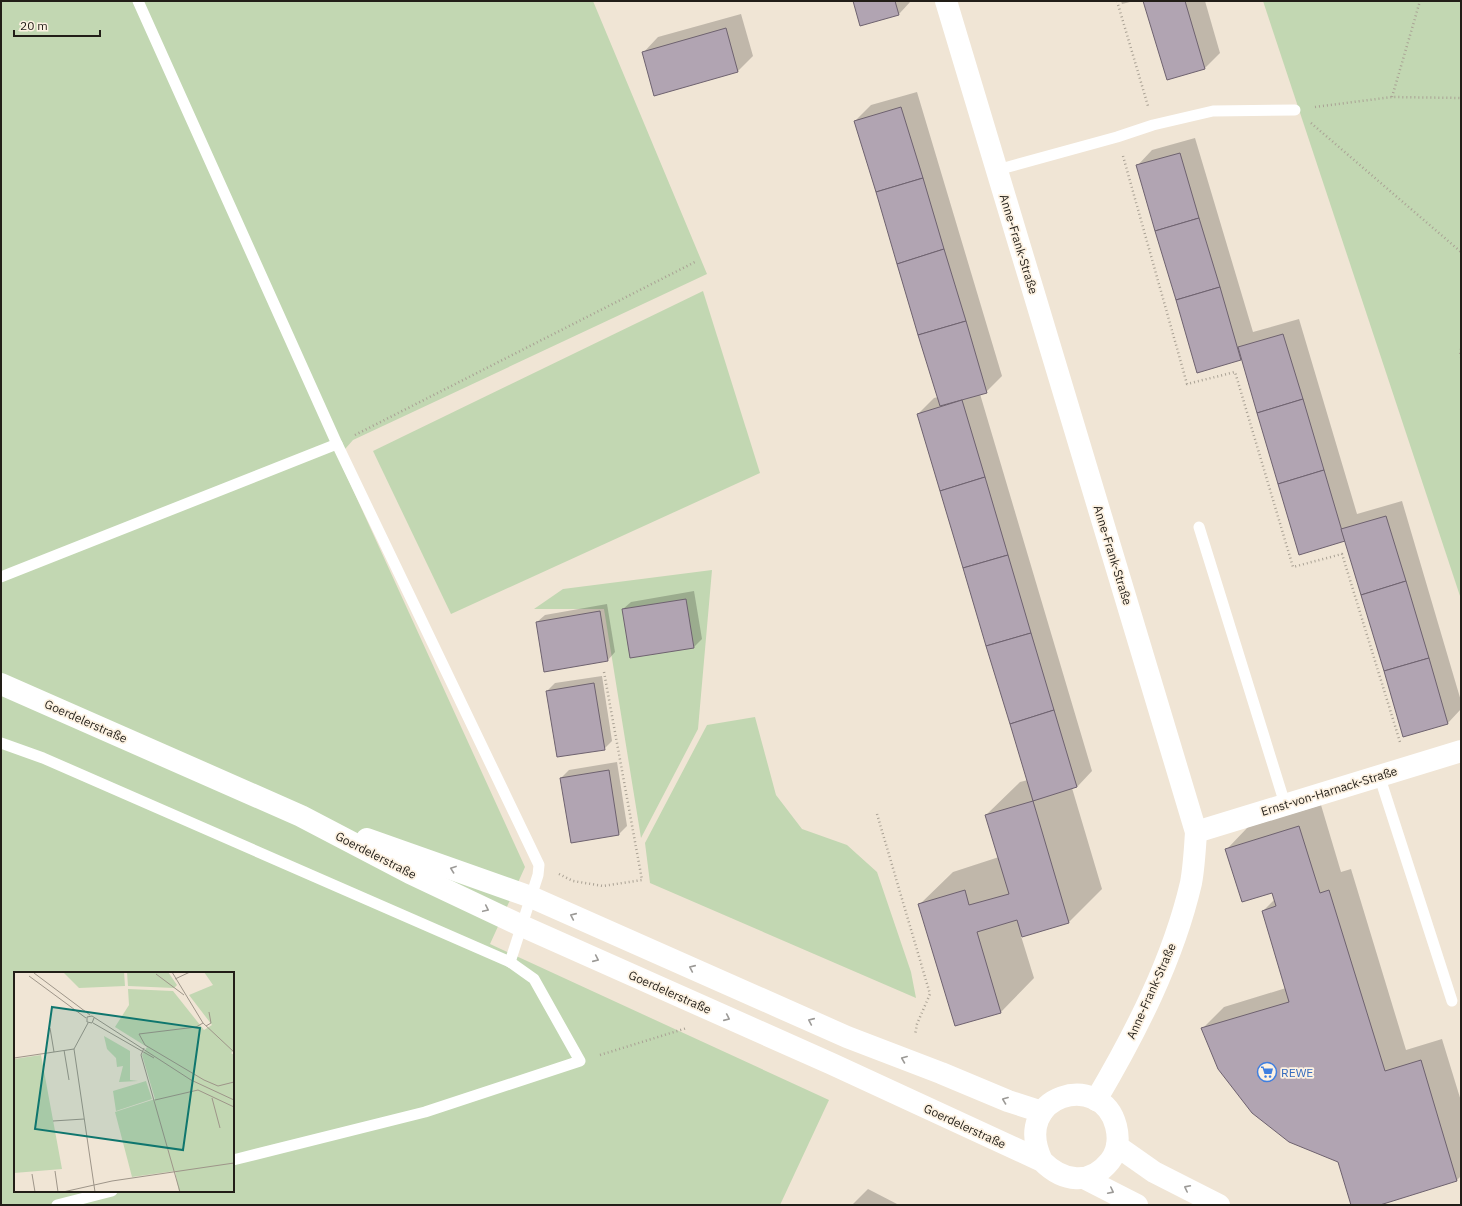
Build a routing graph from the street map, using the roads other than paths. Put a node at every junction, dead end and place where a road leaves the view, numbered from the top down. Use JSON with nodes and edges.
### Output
{"nodes":[{"id":1,"x":138,"y":1,"type":"edge"},
{"id":2,"x":946,"y":1,"type":"edge"},
{"id":3,"x":1295,"y":110,"type":"road end"},
{"id":4,"x":997,"y":170,"type":"junction"},
{"id":5,"x":337,"y":444,"type":"junction"},
{"id":6,"x":1199,"y":527,"type":"dead end"},
{"id":7,"x":1,"y":577,"type":"edge"},
{"id":8,"x":1,"y":684,"type":"edge"},
{"id":9,"x":1,"y":743,"type":"edge"},
{"id":10,"x":1461,"y":751,"type":"edge"},
{"id":11,"x":1379,"y":775,"type":"junction"},
{"id":12,"x":1285,"y":804,"type":"junction"},
{"id":13,"x":302,"y":816,"type":"junction"},
{"id":14,"x":1196,"y":832,"type":"junction"},
{"id":15,"x":531,"y":897,"type":"junction"},
{"id":16,"x":522,"y":926,"type":"junction"},
{"id":17,"x":510,"y":962,"type":"junction"},
{"id":18,"x":1452,"y":1001,"type":"dead end"},
{"id":19,"x":1096,"y":1100,"type":"junction"},
{"id":20,"x":1042,"y":1112,"type":"junction"},
{"id":21,"x":1117,"y":1146,"type":"junction"},
{"id":22,"x":234,"y":1160,"type":"edge"},
{"id":23,"x":1042,"y":1161,"type":"junction"},
{"id":24,"x":1084,"y":1178,"type":"junction"},
{"id":25,"x":108,"y":1192,"type":"edge"},
{"id":26,"x":57,"y":1205,"type":"edge"},
{"id":27,"x":1137,"y":1205,"type":"edge"},
{"id":28,"x":1219,"y":1205,"type":"edge"}],
"edges":[{"from":1,"to":5,"type":"lane"},
{"from":2,"to":4,"type":"street","name":"Anne-Frank-Straße"},
{"from":3,"to":4,"type":"lane"},
{"from":4,"to":14,"type":"street","name":"Anne-Frank-Straße"},
{"from":5,"to":7,"type":"lane"},
{"from":5,"to":15,"type":"lane"},
{"from":6,"to":12,"type":"lane"},
{"from":8,"to":13,"type":"street","name":"Goerdelerstraße"},
{"from":9,"to":17,"type":"lane"},
{"from":10,"to":11,"type":"street","name":"Ernst-von-Harnack-Straße"},
{"from":11,"to":12,"type":"street","name":"Ernst-von-Harnack-Straße"},
{"from":11,"to":18,"type":"lane"},
{"from":12,"to":14,"type":"street","name":"Ernst-von-Harnack-Straße"},
{"from":15,"to":13,"type":"street","name":"Goerdelerstraße","one_way":true},
{"from":13,"to":16,"type":"street","name":"Goerdelerstraße","one_way":true},
{"from":14,"to":19,"type":"street","name":"Anne-Frank-Straße"},
{"from":15,"to":16,"type":"lane"},
{"from":20,"to":15,"type":"street","name":"Goerdelerstraße","one_way":true},
{"from":16,"to":17,"type":"lane"},
{"from":16,"to":23,"type":"street","name":"Goerdelerstraße","one_way":true},
{"from":17,"to":22,"type":"lane"},
{"from":19,"to":20,"type":"street"},
{"from":19,"to":21,"type":"street"},
{"from":20,"to":23,"type":"street"},
{"from":21,"to":24,"type":"street"},
{"from":28,"to":21,"type":"street","one_way":true},
{"from":23,"to":24,"type":"street","name":"Goerdelerstraße"},
{"from":24,"to":27,"type":"street","name":"Goerdelerstraße","one_way":true},
{"from":25,"to":26,"type":"lane"}]}
